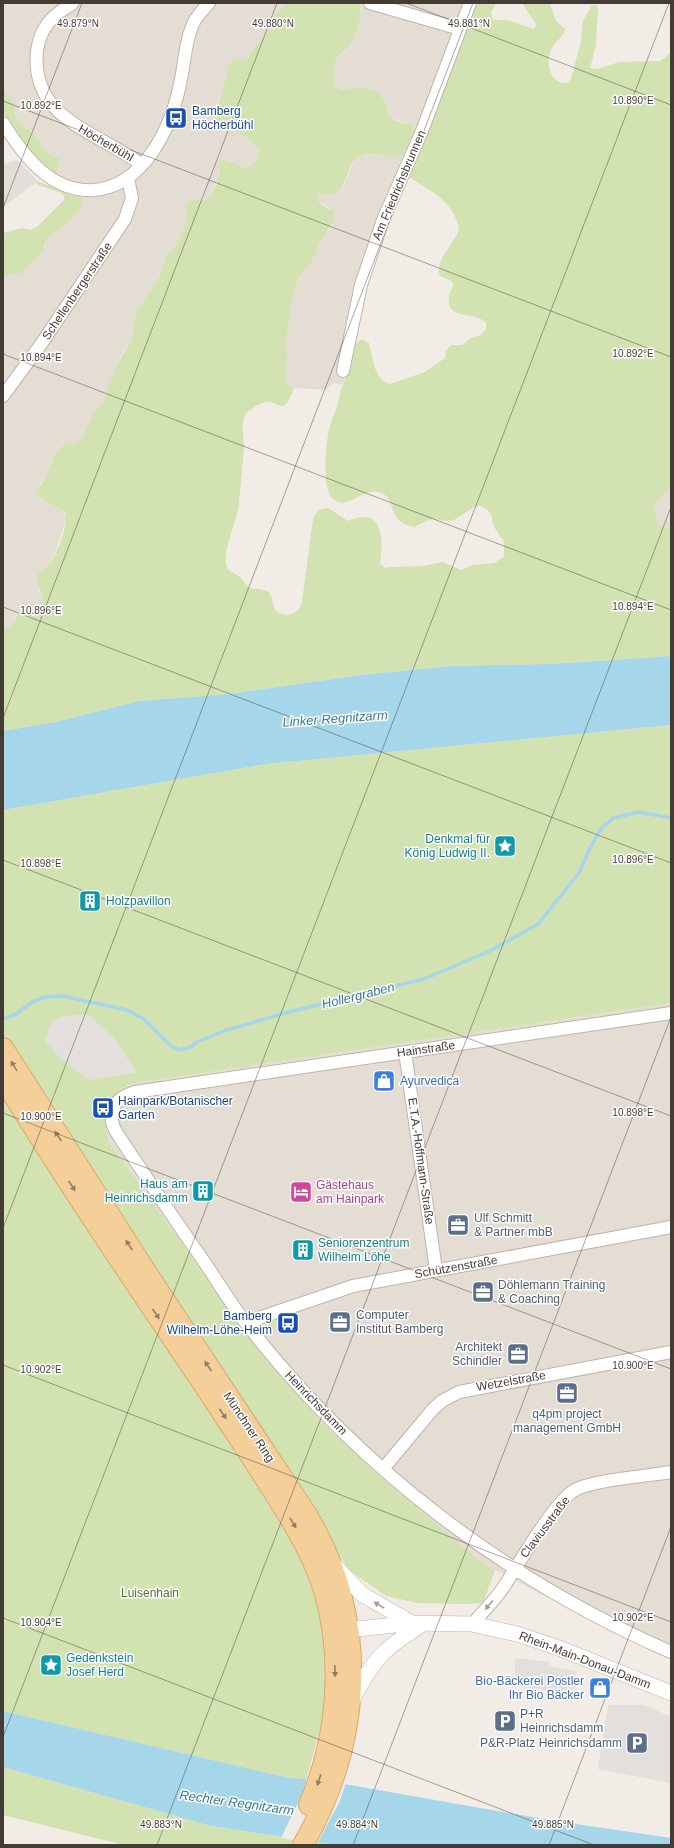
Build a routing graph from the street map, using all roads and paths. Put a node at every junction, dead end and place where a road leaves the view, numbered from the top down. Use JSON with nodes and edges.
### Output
{"nodes":[{"id":1,"x":209,"y":3,"type":"edge"},
{"id":2,"x":370,"y":3,"type":"edge"},
{"id":3,"x":470,"y":3,"type":"edge"},
{"id":4,"x":72,"y":4,"type":"dead end"},
{"id":5,"x":460,"y":30,"type":"junction"},
{"id":6,"x":3,"y":123,"type":"edge"},
{"id":7,"x":142,"y":165,"type":"junction"},
{"id":8,"x":128,"y":179,"type":"junction"},
{"id":9,"x":343,"y":371,"type":"dead end"},
{"id":10,"x":4,"y":394,"type":"edge"},
{"id":11,"x":671,"y":1013,"type":"edge"},
{"id":12,"x":3,"y":1048,"type":"edge"},
{"id":13,"x":405,"y":1052,"type":"junction"},
{"id":14,"x":14,"y":1086,"type":"edge"},
{"id":15,"x":180,"y":1086,"type":"joint"},
{"id":16,"x":671,"y":1227,"type":"edge"},
{"id":17,"x":436,"y":1270,"type":"junction"},
{"id":18,"x":248,"y":1326,"type":"junction"},
{"id":19,"x":671,"y":1352,"type":"edge"},
{"id":20,"x":383,"y":1469,"type":"junction"},
{"id":21,"x":671,"y":1472,"type":"edge"},
{"id":22,"x":330,"y":1561,"type":"junction"},
{"id":23,"x":515,"y":1569,"type":"junction"},
{"id":24,"x":420,"y":1623,"type":"junction"},
{"id":25,"x":472,"y":1624,"type":"junction"},
{"id":26,"x":340,"y":1630,"type":"junction"},
{"id":27,"x":671,"y":1652,"type":"edge"},
{"id":28,"x":671,"y":1693,"type":"edge"},
{"id":29,"x":351,"y":1702,"type":"junction"},
{"id":30,"x":336,"y":1745,"type":"junction"},
{"id":31,"x":290,"y":1845,"type":"edge"},
{"id":32,"x":303,"y":1845,"type":"edge"}],
"edges":[{"from":1,"to":7,"type":"street"},
{"from":2,"to":5,"type":"street"},
{"from":3,"to":5,"type":"street","name":"Am Friedrichsbrunnen"},
{"from":4,"to":7,"type":"street","name":"Höcherbühl"},
{"from":5,"to":9,"type":"street","name":"Am Friedrichsbrunnen"},
{"from":6,"to":8,"type":"street"},
{"from":7,"to":8,"type":"street"},
{"from":8,"to":10,"type":"street","name":"Schellenbergerstraße"},
{"from":11,"to":13,"type":"street","name":"Hainstraße"},
{"from":14,"to":12,"type":"main road","name":"Münchner Ring","one_way":true},
{"from":13,"to":15,"type":"street","name":"Hainstraße"},
{"from":13,"to":17,"type":"street","name":"E.T.A.-Hoffmann-Straße"},
{"from":22,"to":14,"type":"main road","name":"Münchner Ring","one_way":true},
{"from":14,"to":26,"type":"main road","name":"Münchner Ring","one_way":true},
{"from":15,"to":18,"type":"street","name":"Heinrichsdamm"},
{"from":16,"to":17,"type":"street","name":"Schützenstraße"},
{"from":17,"to":18,"type":"street","name":"Schützenstraße"},
{"from":18,"to":20,"type":"street","name":"Heinrichsdamm"},
{"from":19,"to":20,"type":"street","name":"Wetzelstraße"},
{"from":20,"to":23,"type":"street","name":"Heinrichsdamm"},
{"from":21,"to":23,"type":"street","name":"Claviusstraße"},
{"from":24,"to":22,"type":"street","one_way":true},
{"from":22,"to":26,"type":"main road","name":"Münchner Ring"},
{"from":23,"to":25,"type":"street","name":"Claviusstraße","one_way":true},
{"from":23,"to":27,"type":"street","name":"Heinrichsdamm"},
{"from":24,"to":25,"type":"street","name":"Rhein-Main-Donau-Damm"},
{"from":24,"to":26,"type":"street","name":"Rhein-Main-Donau-Damm"},
{"from":24,"to":29,"type":"street"},
{"from":25,"to":28,"type":"street","name":"Rhein-Main-Donau-Damm"},
{"from":26,"to":29,"type":"main road","name":"Münchner Ring"},
{"from":26,"to":30,"type":"main road","name":"Münchner Ring","one_way":true},
{"from":29,"to":30,"type":"main road","name":"Münchner Ring"},
{"from":30,"to":31,"type":"main road","name":"Münchner Ring","one_way":true},
{"from":30,"to":32,"type":"main road","name":"Münchner Ring"}]}
